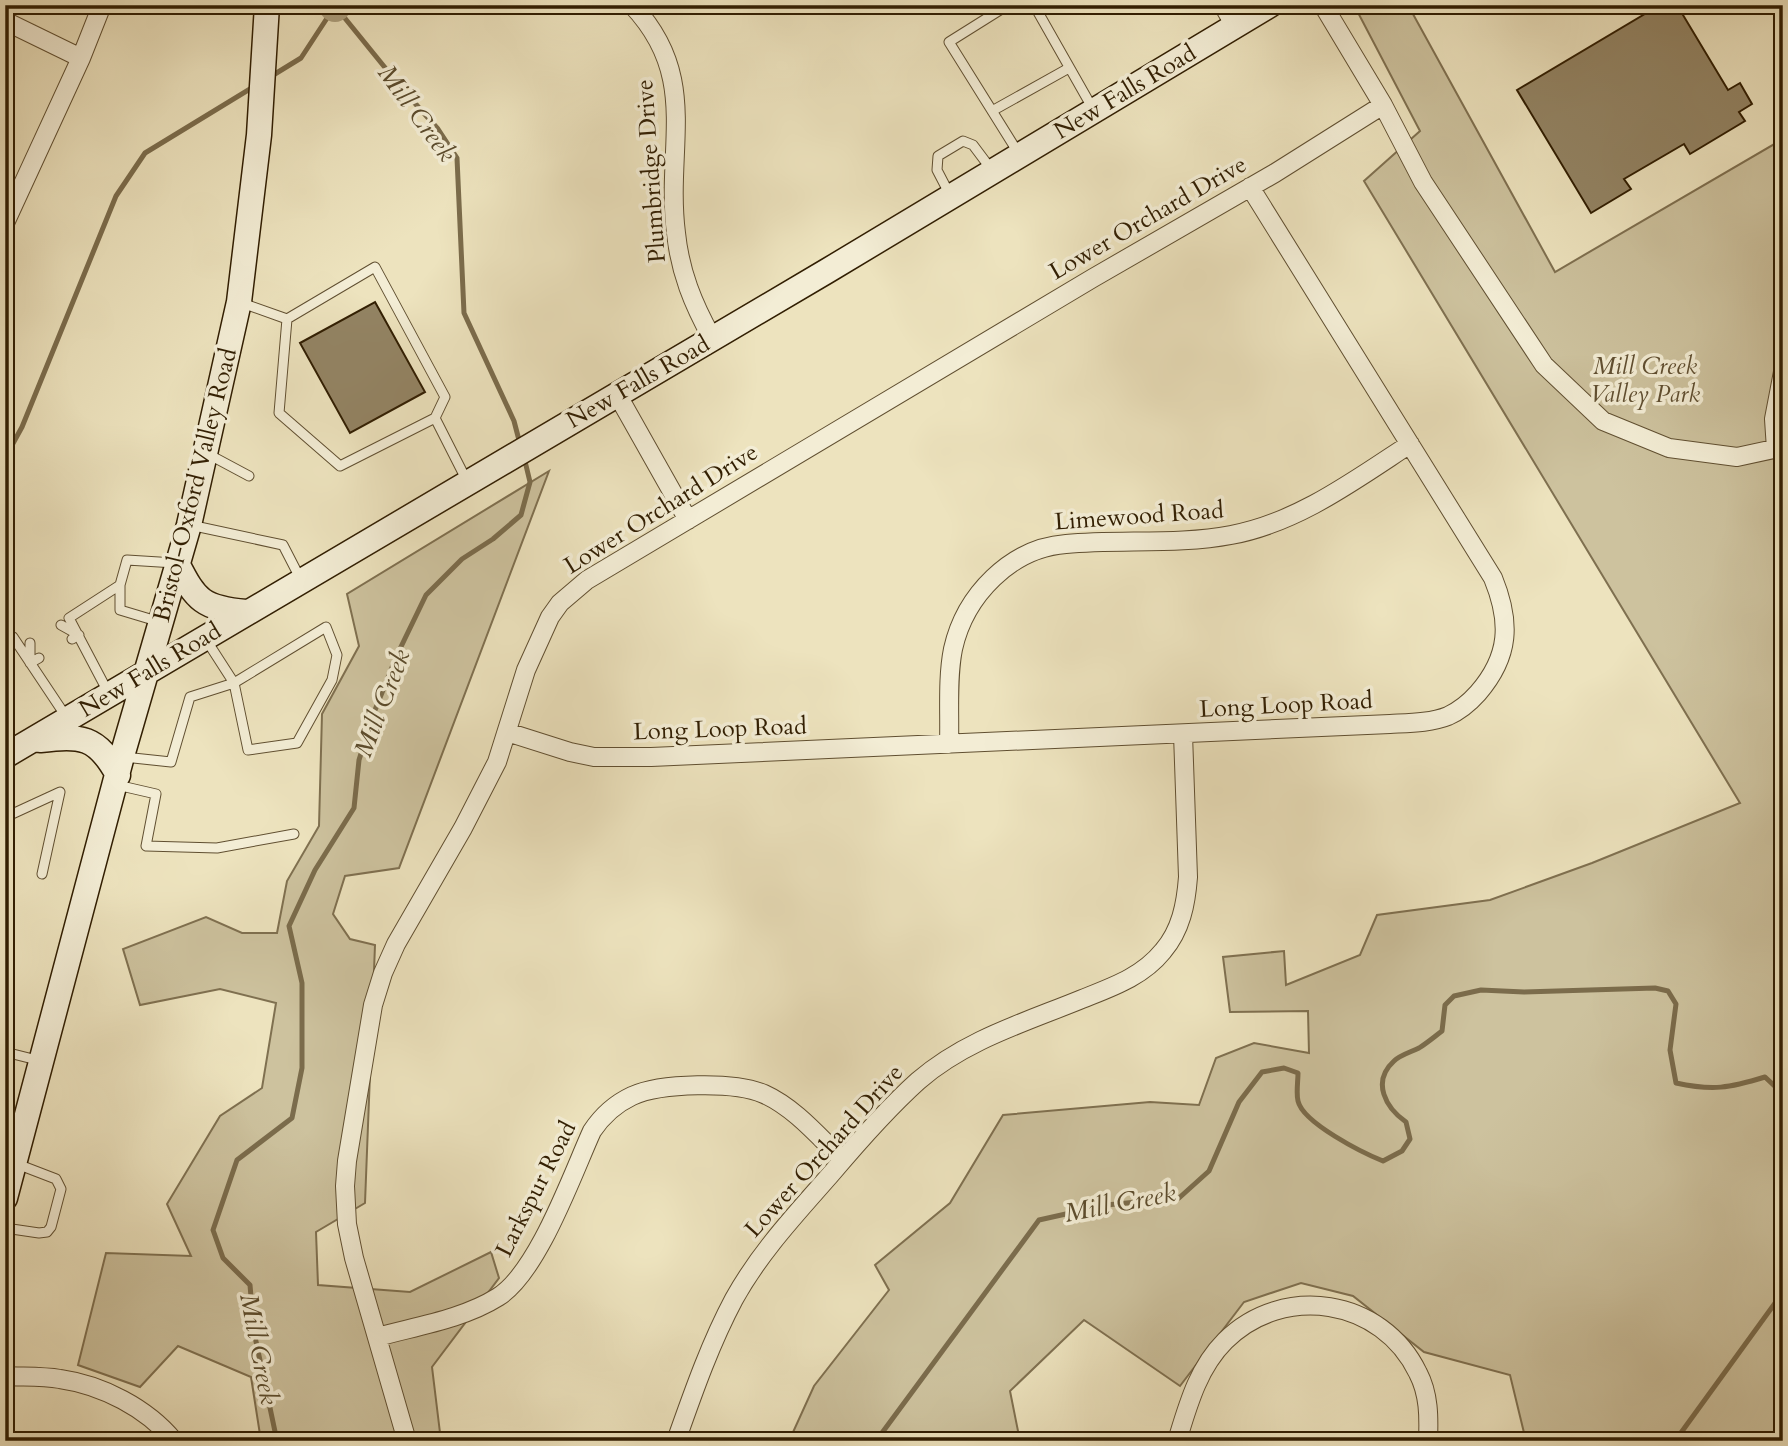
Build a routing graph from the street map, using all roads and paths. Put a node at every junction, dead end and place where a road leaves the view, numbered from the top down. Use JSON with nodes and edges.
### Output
{"nodes":[{"id":1,"x":102,"y":5,"type":"edge"},
{"id":2,"x":267,"y":5,"type":"edge"},
{"id":3,"x":632,"y":5,"type":"edge"},
{"id":4,"x":1008,"y":5,"type":"edge"},
{"id":5,"x":1034,"y":5,"type":"edge"},
{"id":6,"x":1270,"y":5,"type":"edge"},
{"id":7,"x":1323,"y":5,"type":"edge"},
{"id":8,"x":1229,"y":16,"type":"edge"},
{"id":9,"x":5,"y":22,"type":"edge"},
{"id":10,"x":80,"y":58,"type":"junction"},
{"id":11,"x":1069,"y":68,"type":"junction"},
{"id":12,"x":1383,"y":105,"type":"junction"},
{"id":13,"x":992,"y":111,"type":"junction"},
{"id":14,"x":1094,"y":111,"type":"junction"},
{"id":15,"x":1020,"y":155,"type":"junction"},
{"id":16,"x":993,"y":171,"type":"junction"},
{"id":17,"x":1250,"y":187,"type":"junction"},
{"id":18,"x":951,"y":196,"type":"junction"},
{"id":19,"x":5,"y":223,"type":"edge"},
{"id":20,"x":239,"y":302,"type":"junction"},
{"id":21,"x":287,"y":319,"type":"junction"},
{"id":22,"x":712,"y":338,"type":"junction"},
{"id":23,"x":1783,"y":372,"type":"edge"},
{"id":24,"x":617,"y":394,"type":"junction"},
{"id":25,"x":435,"y":418,"type":"junction"},
{"id":26,"x":1410,"y":444,"type":"junction"},
{"id":27,"x":1779,"y":448,"type":"edge"},
{"id":28,"x":204,"y":453,"type":"junction"},
{"id":29,"x":249,"y":476,"type":"dead end"},
{"id":30,"x":468,"y":482,"type":"junction"},
{"id":31,"x":688,"y":520,"type":"junction"},
{"id":32,"x":188,"y":525,"type":"junction"},
{"id":33,"x":177,"y":563,"type":"junction"},
{"id":34,"x":301,"y":580,"type":"junction"},
{"id":35,"x":120,"y":585,"type":"junction"},
{"id":36,"x":246,"y":612,"type":"junction"},
{"id":37,"x":162,"y":622,"type":"junction"},
{"id":38,"x":61,"y":625,"type":"dead end"},
{"id":39,"x":13,"y":637,"type":"dead end"},
{"id":40,"x":75,"y":637,"type":"junction"},
{"id":41,"x":204,"y":638,"type":"junction"},
{"id":42,"x":30,"y":643,"type":"dead end"},
{"id":43,"x":79,"y":652,"type":"dead end"},
{"id":44,"x":39,"y":658,"type":"dead end"},
{"id":45,"x":30,"y":663,"type":"junction"},
{"id":46,"x":46,"y":671,"type":"dead end"},
{"id":47,"x":147,"y":671,"type":"junction"},
{"id":48,"x":234,"y":683,"type":"junction"},
{"id":49,"x":110,"y":695,"type":"junction"},
{"id":50,"x":68,"y":720,"type":"junction"},
{"id":51,"x":507,"y":732,"type":"junction"},
{"id":52,"x":1183,"y":734,"type":"junction"},
{"id":53,"x":32,"y":740,"type":"junction"},
{"id":54,"x":949,"y":744,"type":"junction"},
{"id":55,"x":5,"y":756,"type":"edge"},
{"id":56,"x":119,"y":772,"type":"junction"},
{"id":57,"x":5,"y":804,"type":"edge"},
{"id":58,"x":8,"y":816,"type":"edge"},
{"id":59,"x":294,"y":834,"type":"dead end"},
{"id":60,"x":42,"y":874,"type":"dead end"},
{"id":61,"x":5,"y":1052,"type":"edge"},
{"id":62,"x":43,"y":1061,"type":"junction"},
{"id":63,"x":843,"y":1160,"type":"junction"},
{"id":64,"x":16,"y":1164,"type":"junction"},
{"id":65,"x":5,"y":1198,"type":"edge"},
{"id":66,"x":5,"y":1228,"type":"edge"},
{"id":67,"x":377,"y":1337,"type":"junction"},
{"id":68,"x":5,"y":1376,"type":"edge"},
{"id":69,"x":174,"y":1441,"type":"edge"},
{"id":70,"x":407,"y":1441,"type":"edge"},
{"id":71,"x":676,"y":1441,"type":"edge"},
{"id":72,"x":1177,"y":1441,"type":"edge"},
{"id":73,"x":1429,"y":1441,"type":"edge"}],
"edges":[{"from":1,"to":10,"type":"street"},
{"from":2,"to":20,"type":"main road","name":"Bristol-Oxford Valley Road"},
{"from":3,"to":22,"type":"street","name":"Plumbridge Drive"},
{"from":4,"to":13,"type":"lane"},
{"from":5,"to":11,"type":"lane"},
{"from":6,"to":8,"type":"main road","name":"New Falls Road"},
{"from":7,"to":12,"type":"street"},
{"from":8,"to":14,"type":"main road","name":"New Falls Road"},
{"from":9,"to":10,"type":"street"},
{"from":10,"to":19,"type":"street"},
{"from":11,"to":13,"type":"lane"},
{"from":11,"to":14,"type":"lane"},
{"from":12,"to":17,"type":"street","name":"Lower Orchard Drive"},
{"from":12,"to":27,"type":"street"},
{"from":13,"to":15,"type":"lane"},
{"from":14,"to":15,"type":"main road","name":"New Falls Road"},
{"from":15,"to":16,"type":"main road","name":"New Falls Road"},
{"from":16,"to":18,"type":"main road","name":"New Falls Road"},
{"from":16,"to":18,"type":"lane"},
{"from":17,"to":26,"type":"street","name":"Long Loop Road"},
{"from":17,"to":31,"type":"street","name":"Lower Orchard Drive"},
{"from":18,"to":22,"type":"main road","name":"New Falls Road"},
{"from":20,"to":21,"type":"lane"},
{"from":20,"to":28,"type":"main road","name":"Bristol-Oxford Valley Road"},
{"from":21,"to":25,"type":"lane"},
{"from":21,"to":25,"type":"lane"},
{"from":22,"to":24,"type":"main road","name":"New Falls Road"},
{"from":23,"to":27,"type":"street"},
{"from":24,"to":30,"type":"main road","name":"New Falls Road"},
{"from":24,"to":31,"type":"street"},
{"from":25,"to":30,"type":"lane"},
{"from":26,"to":52,"type":"street","name":"Long Loop Road"},
{"from":26,"to":54,"type":"street","name":"Limewood Road"},
{"from":28,"to":29,"type":"lane"},
{"from":28,"to":32,"type":"main road","name":"Bristol-Oxford Valley Road"},
{"from":30,"to":34,"type":"main road","name":"New Falls Road"},
{"from":31,"to":51,"type":"street","name":"Lower Orchard Drive"},
{"from":32,"to":33,"type":"main road","name":"Bristol-Oxford Valley Road"},
{"from":32,"to":34,"type":"lane"},
{"from":33,"to":35,"type":"lane"},
{"from":33,"to":36,"type":"main road"},
{"from":33,"to":37,"type":"main road","name":"Bristol-Oxford Valley Road"},
{"from":34,"to":36,"type":"main road","name":"New Falls Road"},
{"from":35,"to":37,"type":"lane"},
{"from":35,"to":40,"type":"lane"},
{"from":36,"to":41,"type":"main road","name":"New Falls Road"},
{"from":37,"to":47,"type":"main road","name":"Bristol-Oxford Valley Road"},
{"from":38,"to":40,"type":"lane"},
{"from":39,"to":45,"type":"lane"},
{"from":40,"to":43,"type":"lane"},
{"from":40,"to":49,"type":"lane"},
{"from":41,"to":47,"type":"main road","name":"New Falls Road"},
{"from":41,"to":48,"type":"lane"},
{"from":42,"to":45,"type":"lane"},
{"from":44,"to":45,"type":"lane"},
{"from":45,"to":46,"type":"lane"},
{"from":45,"to":50,"type":"lane"},
{"from":47,"to":49,"type":"main road","name":"New Falls Road"},
{"from":47,"to":56,"type":"main road","name":"Bristol-Oxford Valley Road"},
{"from":48,"to":48,"type":"lane"},
{"from":48,"to":56,"type":"lane"},
{"from":49,"to":50,"type":"main road","name":"New Falls Road"},
{"from":50,"to":53,"type":"main road","name":"New Falls Road"},
{"from":51,"to":54,"type":"street","name":"Long Loop Road"},
{"from":51,"to":67,"type":"street","name":"Lower Orchard Drive"},
{"from":52,"to":54,"type":"street","name":"Long Loop Road"},
{"from":52,"to":63,"type":"street","name":"Lower Orchard Drive"},
{"from":53,"to":55,"type":"main road","name":"New Falls Road"},
{"from":53,"to":56,"type":"main road"},
{"from":56,"to":59,"type":"lane"},
{"from":56,"to":62,"type":"main road","name":"Bristol-Oxford Valley Road"},
{"from":57,"to":58,"type":"lane"},
{"from":58,"to":60,"type":"lane"},
{"from":61,"to":62,"type":"lane"},
{"from":62,"to":64,"type":"main road","name":"Bristol-Oxford Valley Road"},
{"from":63,"to":67,"type":"street","name":"Larkspur Road"},
{"from":63,"to":71,"type":"street","name":"Lower Orchard Drive"},
{"from":64,"to":65,"type":"main road","name":"Bristol-Oxford Valley Road"},
{"from":64,"to":66,"type":"lane"},
{"from":67,"to":70,"type":"street","name":"Lower Orchard Drive"},
{"from":68,"to":69,"type":"street"},
{"from":72,"to":73,"type":"street"}]}
